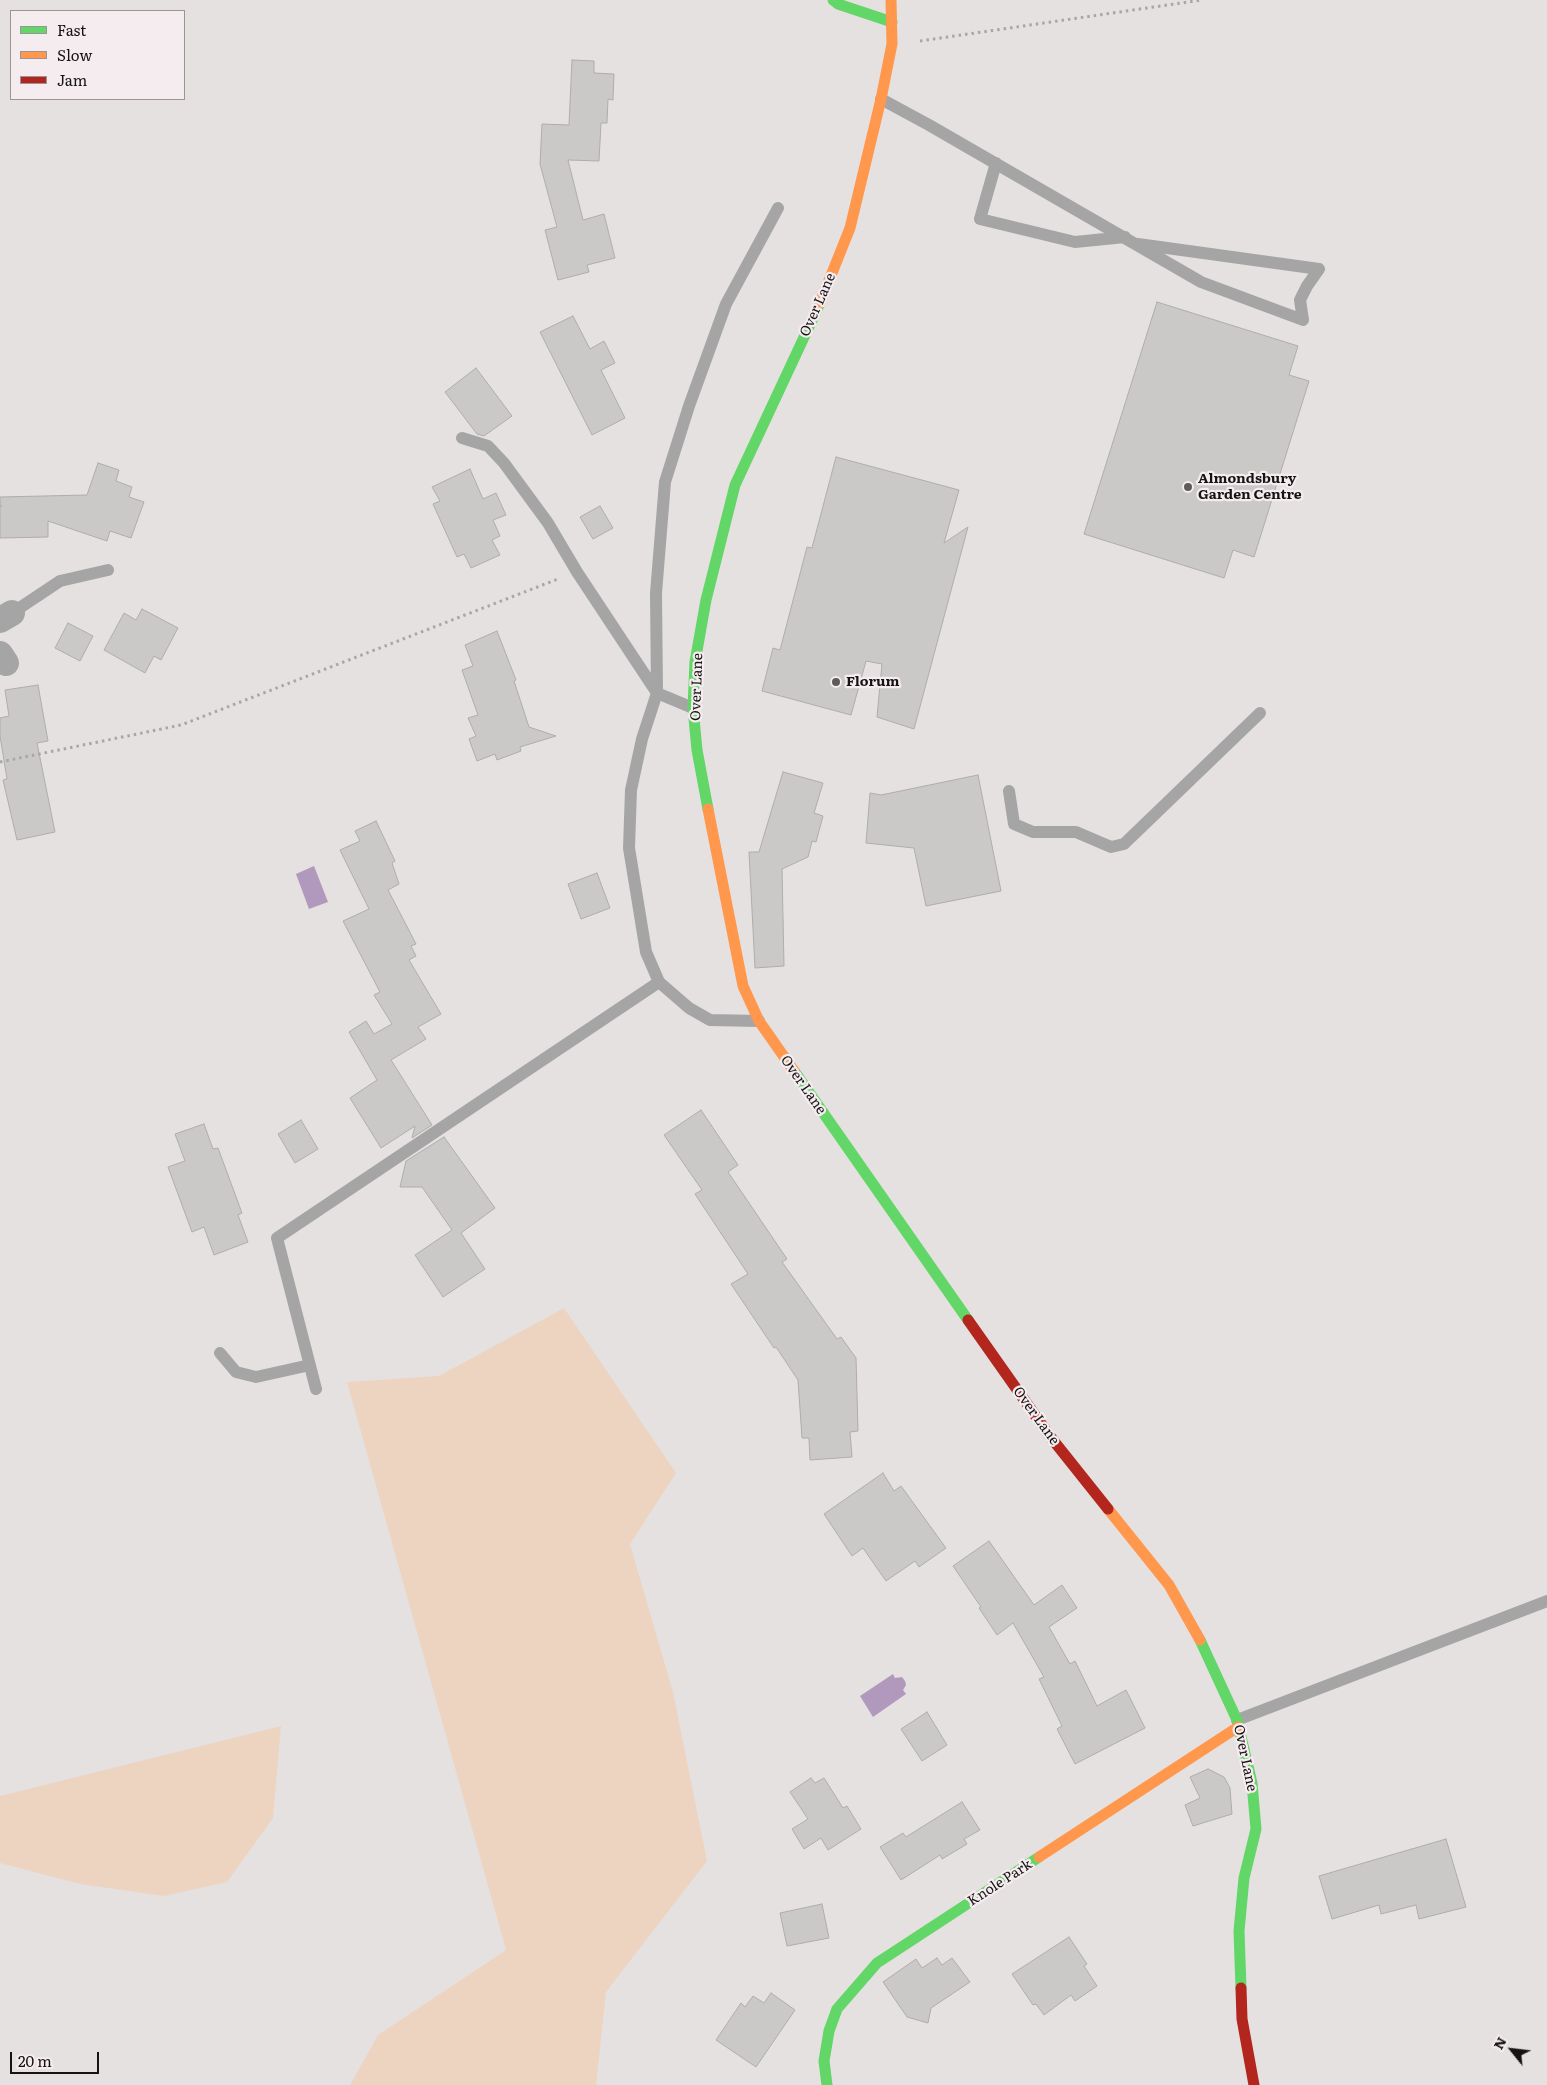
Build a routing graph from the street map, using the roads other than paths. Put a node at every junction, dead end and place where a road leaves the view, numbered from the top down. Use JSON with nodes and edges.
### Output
{"nodes":[{"id":1,"x":833,"y":0,"type":"edge"},
{"id":2,"x":891,"y":0,"type":"edge"},
{"id":3,"x":892,"y":22,"type":"junction"},
{"id":4,"x":881,"y":99,"type":"junction"},
{"id":5,"x":996,"y":163,"type":"junction"},
{"id":6,"x":778,"y":208,"type":"dead end"},
{"id":7,"x":1125,"y":236,"type":"junction"},
{"id":8,"x":1138,"y":244,"type":"junction"},
{"id":9,"x":462,"y":438,"type":"dead end"},
{"id":10,"x":108,"y":570,"type":"dead end"},
{"id":11,"x":6,"y":616,"type":"edge"},
{"id":12,"x":657,"y":693,"type":"junction"},
{"id":13,"x":693,"y":708,"type":"junction"},
{"id":14,"x":1260,"y":713,"type":"dead end"},
{"id":15,"x":1009,"y":791,"type":"dead end"},
{"id":16,"x":659,"y":982,"type":"junction"},
{"id":17,"x":759,"y":1021,"type":"junction"},
{"id":18,"x":220,"y":1353,"type":"dead end"},
{"id":19,"x":310,"y":1365,"type":"junction"},
{"id":20,"x":316,"y":1388,"type":"dead end"},
{"id":21,"x":1547,"y":1601,"type":"edge"},
{"id":22,"x":1238,"y":1724,"type":"junction"},
{"id":23,"x":828,"y":2085,"type":"edge"},
{"id":24,"x":1254,"y":2085,"type":"edge"}],
"edges":[{"from":1,"to":3,"type":"street"},
{"from":2,"to":3,"type":"street","name":"Over Lane"},
{"from":3,"to":4,"type":"street","name":"Over Lane"},
{"from":4,"to":5,"type":"lane"},
{"from":4,"to":13,"type":"street","name":"Over Lane"},
{"from":5,"to":7,"type":"lane"},
{"from":5,"to":7,"type":"lane"},
{"from":6,"to":12,"type":"lane"},
{"from":7,"to":8,"type":"lane"},
{"from":8,"to":8,"type":"lane"},
{"from":9,"to":12,"type":"lane"},
{"from":10,"to":11,"type":"lane"},
{"from":12,"to":13,"type":"lane"},
{"from":12,"to":16,"type":"lane"},
{"from":13,"to":17,"type":"street","name":"Over Lane"},
{"from":14,"to":15,"type":"lane"},
{"from":16,"to":17,"type":"lane"},
{"from":16,"to":19,"type":"lane"},
{"from":17,"to":22,"type":"street","name":"Over Lane"},
{"from":18,"to":19,"type":"lane"},
{"from":19,"to":20,"type":"lane"},
{"from":21,"to":22,"type":"lane"},
{"from":22,"to":23,"type":"street","name":"Knole Park"},
{"from":22,"to":24,"type":"street","name":"Over Lane"}]}
